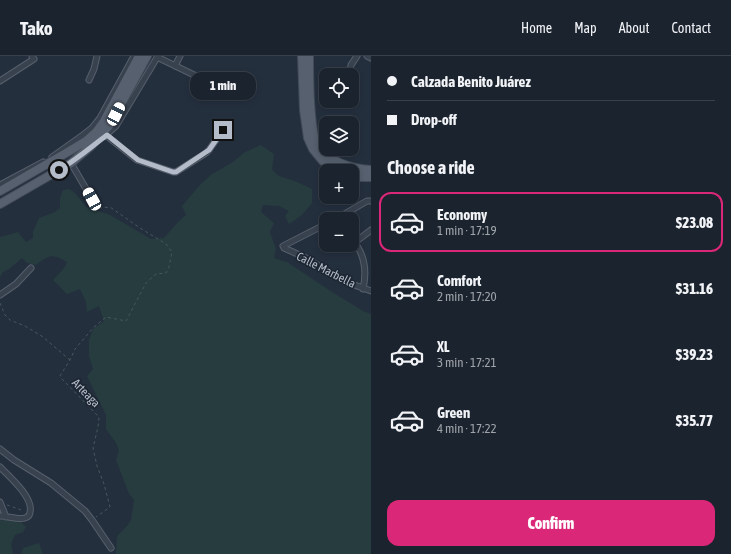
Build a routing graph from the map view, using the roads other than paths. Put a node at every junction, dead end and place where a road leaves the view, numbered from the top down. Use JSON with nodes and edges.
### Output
{"nodes":[{"id":1,"x":97,"y":56,"type":"edge"},
{"id":2,"x":134,"y":56,"type":"edge"},
{"id":3,"x":139,"y":56,"type":"edge"},
{"id":4,"x":147,"y":56,"type":"edge"},
{"id":5,"x":180,"y":56,"type":"edge"},
{"id":6,"x":302,"y":56,"type":"edge"},
{"id":7,"x":309,"y":56,"type":"edge"},
{"id":8,"x":357,"y":56,"type":"edge"},
{"id":9,"x":367,"y":56,"type":"edge"},
{"id":10,"x":33,"y":57,"type":"edge"},
{"id":11,"x":158,"y":57,"type":"edge"},
{"id":12,"x":371,"y":58,"type":"edge"},
{"id":13,"x":175,"y":66,"type":"junction"},
{"id":14,"x":350,"y":68,"type":"edge"},
{"id":15,"x":89,"y":80,"type":"dead end"},
{"id":16,"x":0,"y":81,"type":"edge"},
{"id":17,"x":220,"y":88,"type":"dead end"},
{"id":18,"x":223,"y":130,"type":"dead end"},
{"id":19,"x":105,"y":134,"type":"junction"},
{"id":20,"x":71,"y":163,"type":"junction"},
{"id":21,"x":329,"y":164,"type":"edge"},
{"id":22,"x":371,"y":170,"type":"edge"},
{"id":23,"x":359,"y":176,"type":"edge"},
{"id":24,"x":371,"y":177,"type":"edge"},
{"id":25,"x":0,"y":185,"type":"edge"},
{"id":26,"x":0,"y":191,"type":"edge"},
{"id":27,"x":92,"y":199,"type":"road end"},
{"id":28,"x":371,"y":201,"type":"edge"},
{"id":29,"x":0,"y":204,"type":"edge"},
{"id":30,"x":347,"y":212,"type":"edge"},
{"id":31,"x":319,"y":228,"type":"edge"},
{"id":32,"x":371,"y":230,"type":"edge"},
{"id":33,"x":359,"y":238,"type":"edge"},
{"id":34,"x":359,"y":251,"type":"edge"},
{"id":35,"x":31,"y":268,"type":"dead end"},
{"id":36,"x":363,"y":288,"type":"junction"},
{"id":37,"x":371,"y":291,"type":"edge"},
{"id":38,"x":0,"y":295,"type":"edge"},
{"id":39,"x":0,"y":449,"type":"edge"},
{"id":40,"x":0,"y":467,"type":"edge"},
{"id":41,"x":0,"y":502,"type":"edge"},
{"id":42,"x":0,"y":516,"type":"edge"},
{"id":43,"x":6,"y":517,"type":"junction"},
{"id":44,"x":111,"y":548,"type":"dead end"}],
"edges":[{"from":1,"to":15,"type":"street"},
{"from":2,"to":25,"type":"street"},
{"from":3,"to":26,"type":"main road"},
{"from":4,"to":19,"type":"main road"},
{"from":5,"to":13,"type":"street"},
{"from":6,"to":21,"type":"main road"},
{"from":7,"to":22,"type":"main road"},
{"from":8,"to":14,"type":"street"},
{"from":9,"to":12,"type":"street"},
{"from":10,"to":16,"type":"street"},
{"from":11,"to":13,"type":"street"},
{"from":11,"to":19,"type":"street"},
{"from":13,"to":17,"type":"street"},
{"from":18,"to":19,"type":"street"},
{"from":19,"to":20,"type":"main road"},
{"from":20,"to":27,"type":"street"},
{"from":20,"to":29,"type":"main road"},
{"from":23,"to":24,"type":"main road"},
{"from":28,"to":30,"type":"street"},
{"from":31,"to":36,"type":"street","name":"Calle Marbella"},
{"from":32,"to":33,"type":"street"},
{"from":34,"to":36,"type":"street"},
{"from":35,"to":38,"type":"street"},
{"from":36,"to":37,"type":"street","name":"Calle Marbella"},
{"from":39,"to":44,"type":"street"},
{"from":40,"to":43,"type":"street"},
{"from":41,"to":43,"type":"street"},
{"from":42,"to":43,"type":"street"}]}
